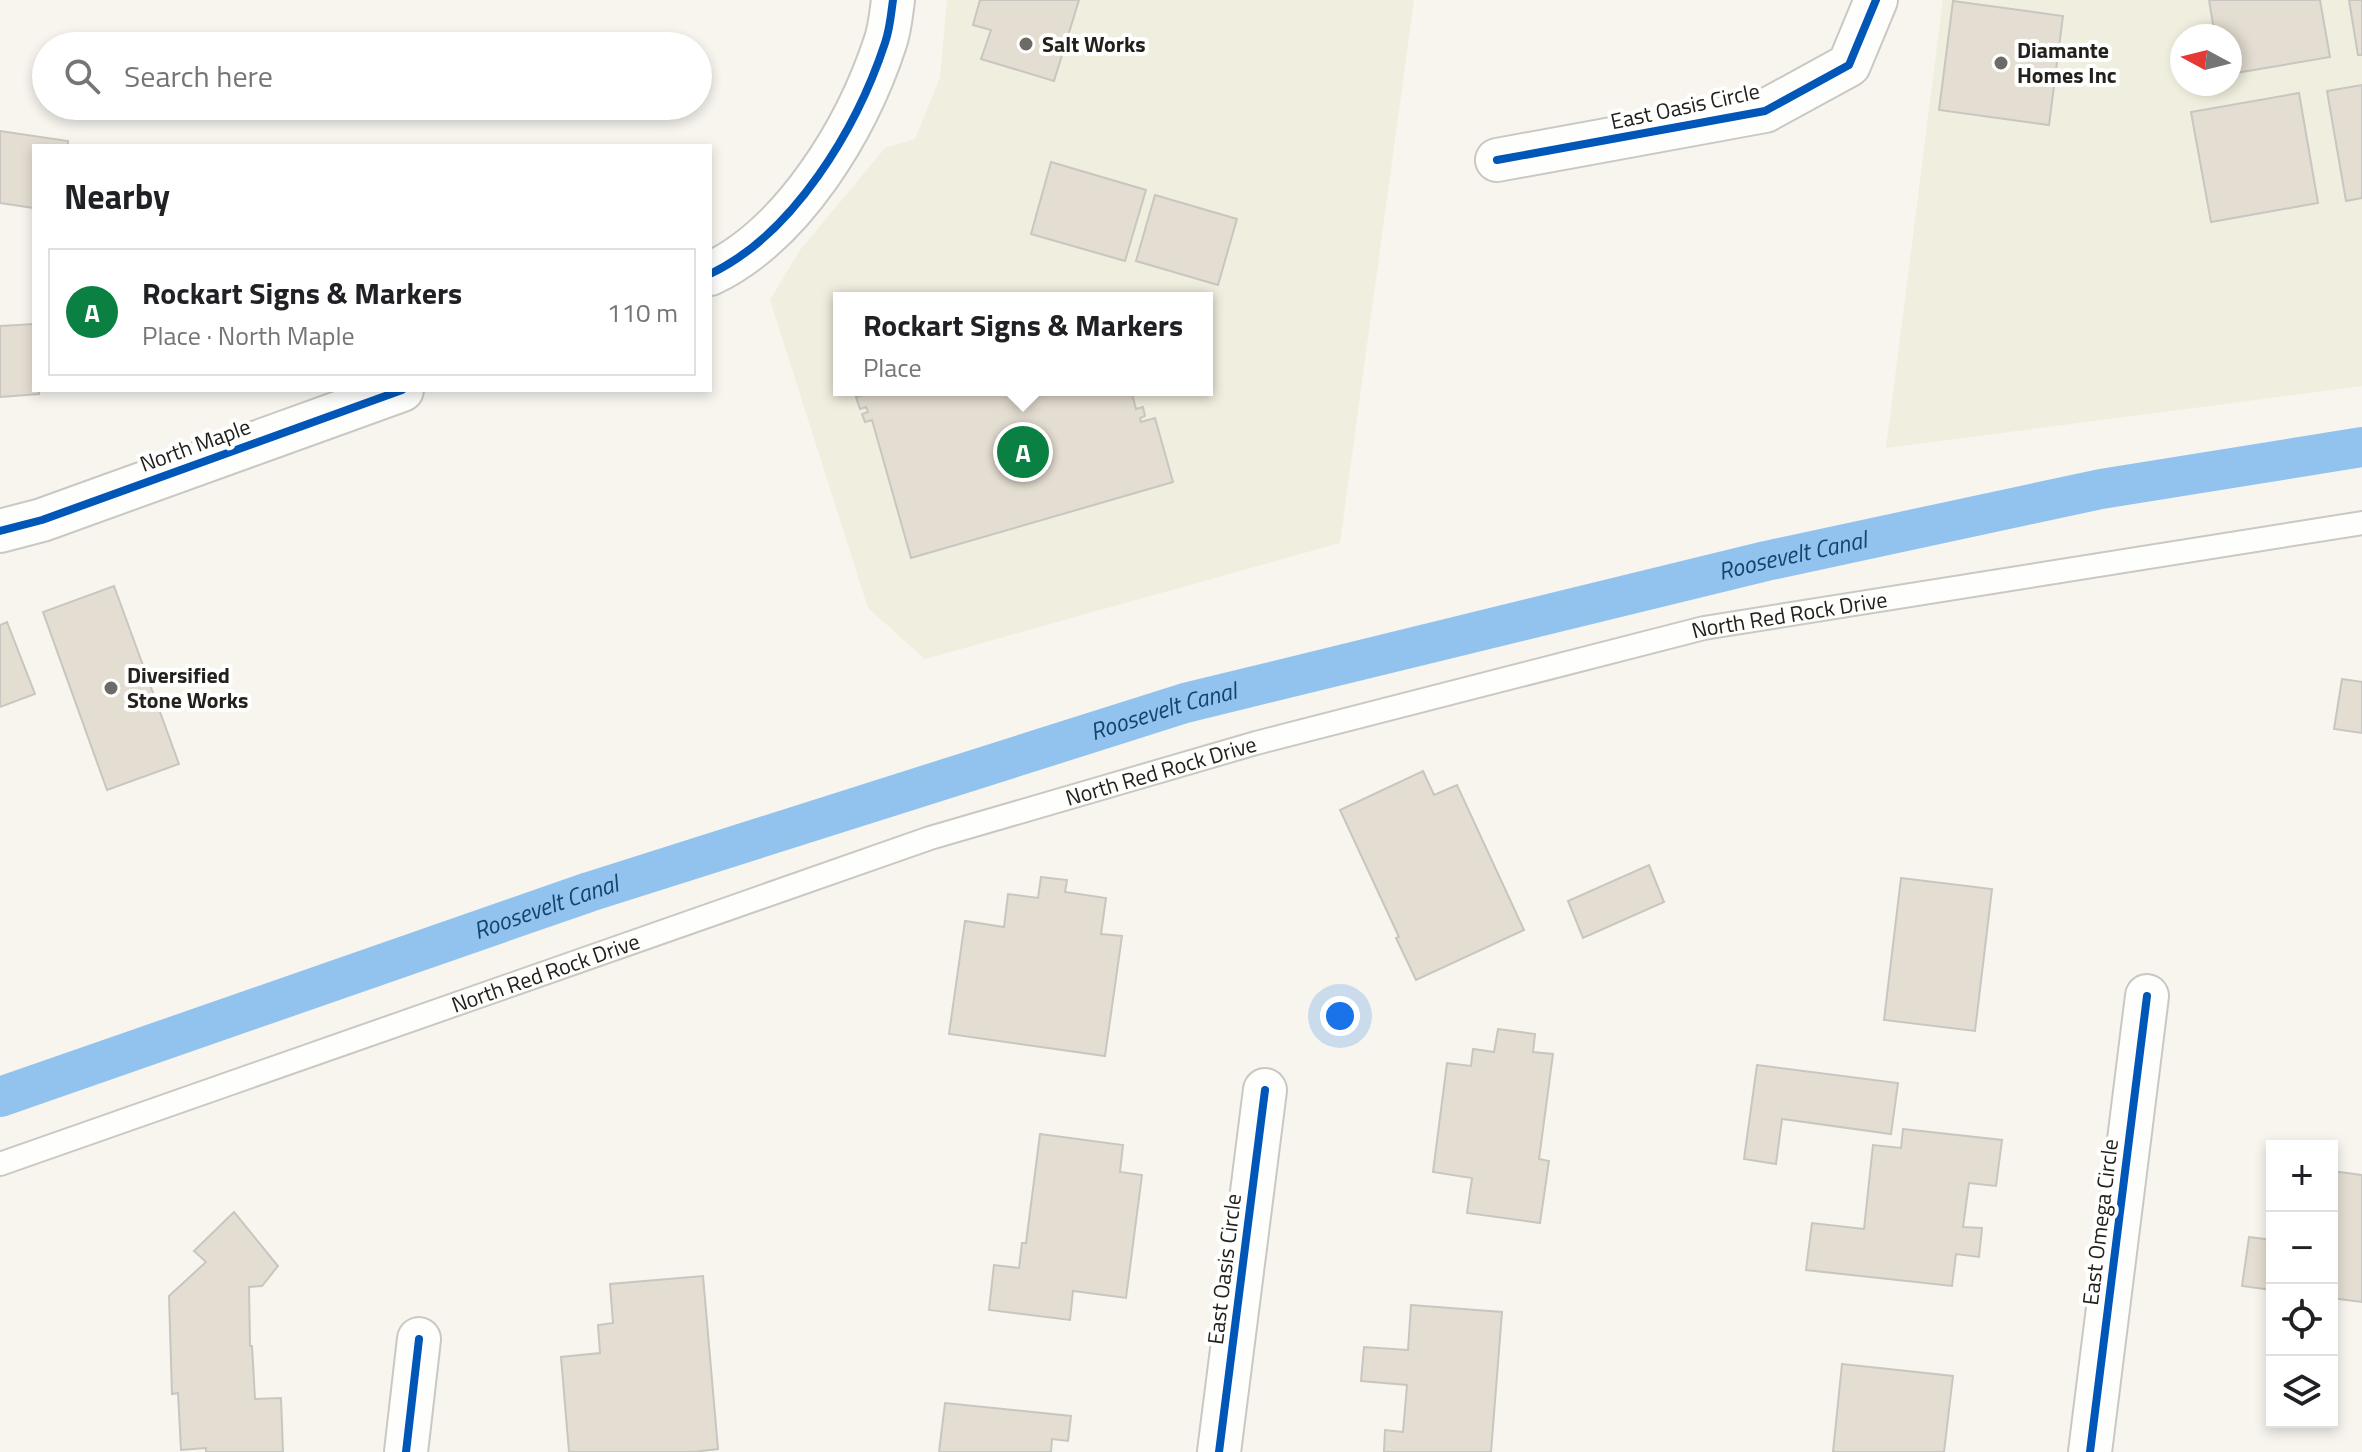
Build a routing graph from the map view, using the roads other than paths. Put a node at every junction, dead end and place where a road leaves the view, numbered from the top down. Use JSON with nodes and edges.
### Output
{"nodes":[{"id":1,"x":893,"y":0,"type":"edge"},
{"id":2,"x":1876,"y":0,"type":"edge"},
{"id":3,"x":1497,"y":160,"type":"dead end"},
{"id":4,"x":712,"y":273,"type":"edge"},
{"id":5,"x":396,"y":392,"type":"edge"},
{"id":6,"x":2362,"y":523,"type":"edge"},
{"id":7,"x":0,"y":531,"type":"edge"},
{"id":8,"x":2147,"y":996,"type":"dead end"},
{"id":9,"x":1265,"y":1090,"type":"dead end"},
{"id":10,"x":0,"y":1164,"type":"edge"},
{"id":11,"x":419,"y":1339,"type":"dead end"},
{"id":12,"x":406,"y":1452,"type":"edge"},
{"id":13,"x":1219,"y":1452,"type":"edge"},
{"id":14,"x":2090,"y":1452,"type":"edge"}],
"edges":[{"from":1,"to":4,"type":"street"},
{"from":2,"to":3,"type":"street","name":"East Oasis Circle"},
{"from":5,"to":7,"type":"street","name":"North Maple"},
{"from":6,"to":10,"type":"lane","name":"North Red Rock Drive"},
{"from":8,"to":14,"type":"street","name":"East Omega Circle"},
{"from":9,"to":13,"type":"street","name":"East Oasis Circle"},
{"from":11,"to":12,"type":"street"}]}
